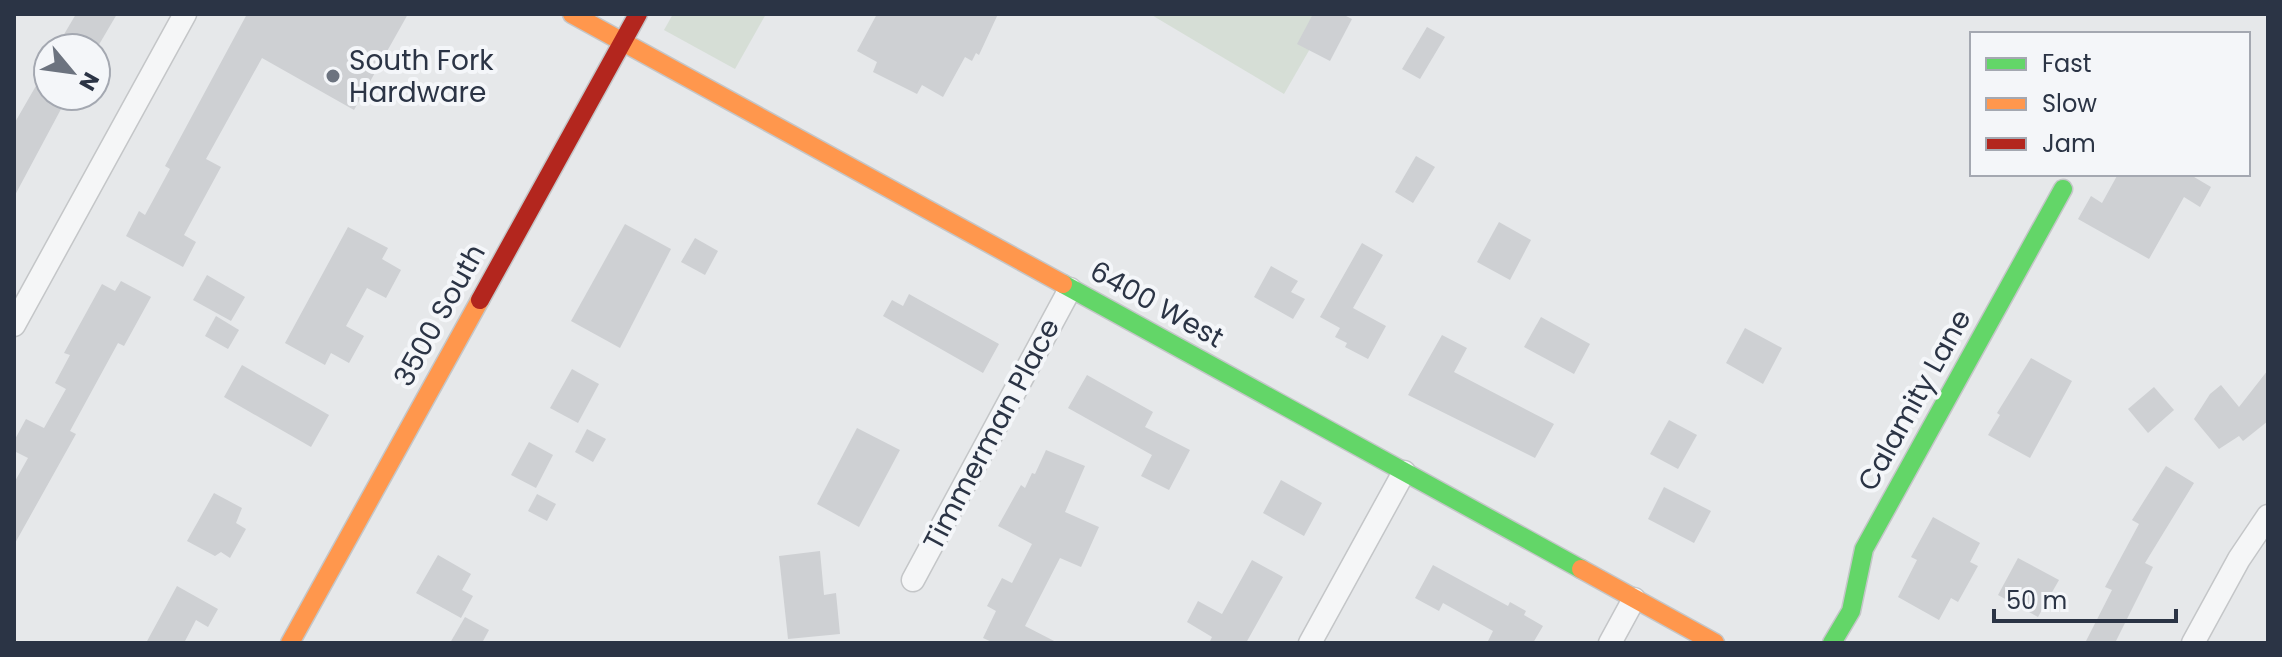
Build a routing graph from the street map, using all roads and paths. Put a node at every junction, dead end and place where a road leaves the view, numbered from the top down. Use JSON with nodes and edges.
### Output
{"nodes":[{"id":1,"x":185,"y":14,"type":"edge"},
{"id":2,"x":572,"y":14,"type":"edge"},
{"id":3,"x":638,"y":14,"type":"edge"},
{"id":4,"x":622,"y":42,"type":"junction"},
{"id":5,"x":2063,"y":189,"type":"dead end"},
{"id":6,"x":1070,"y":289,"type":"junction"},
{"id":7,"x":14,"y":325,"type":"edge"},
{"id":8,"x":1404,"y":472,"type":"junction"},
{"id":9,"x":2268,"y":516,"type":"edge"},
{"id":10,"x":913,"y":580,"type":"dead end"},
{"id":11,"x":1634,"y":599,"type":"junction"},
{"id":12,"x":290,"y":643,"type":"edge"},
{"id":13,"x":1310,"y":643,"type":"edge"},
{"id":14,"x":1610,"y":643,"type":"edge"},
{"id":15,"x":1715,"y":643,"type":"edge"},
{"id":16,"x":1832,"y":643,"type":"edge"},
{"id":17,"x":2193,"y":643,"type":"edge"}],
"edges":[{"from":1,"to":7,"type":"street"},
{"from":2,"to":4,"type":"street","name":"6400 West"},
{"from":3,"to":4,"type":"street","name":"3500 South"},
{"from":4,"to":6,"type":"street","name":"6400 West"},
{"from":4,"to":12,"type":"street","name":"3500 South"},
{"from":5,"to":16,"type":"street","name":"Calamity Lane"},
{"from":6,"to":8,"type":"street","name":"6400 West"},
{"from":6,"to":10,"type":"street","name":"Timmerman Place"},
{"from":8,"to":11,"type":"street","name":"6400 West"},
{"from":8,"to":13,"type":"street"},
{"from":9,"to":17,"type":"street"},
{"from":11,"to":14,"type":"street"},
{"from":11,"to":15,"type":"street","name":"6400 West"}]}
